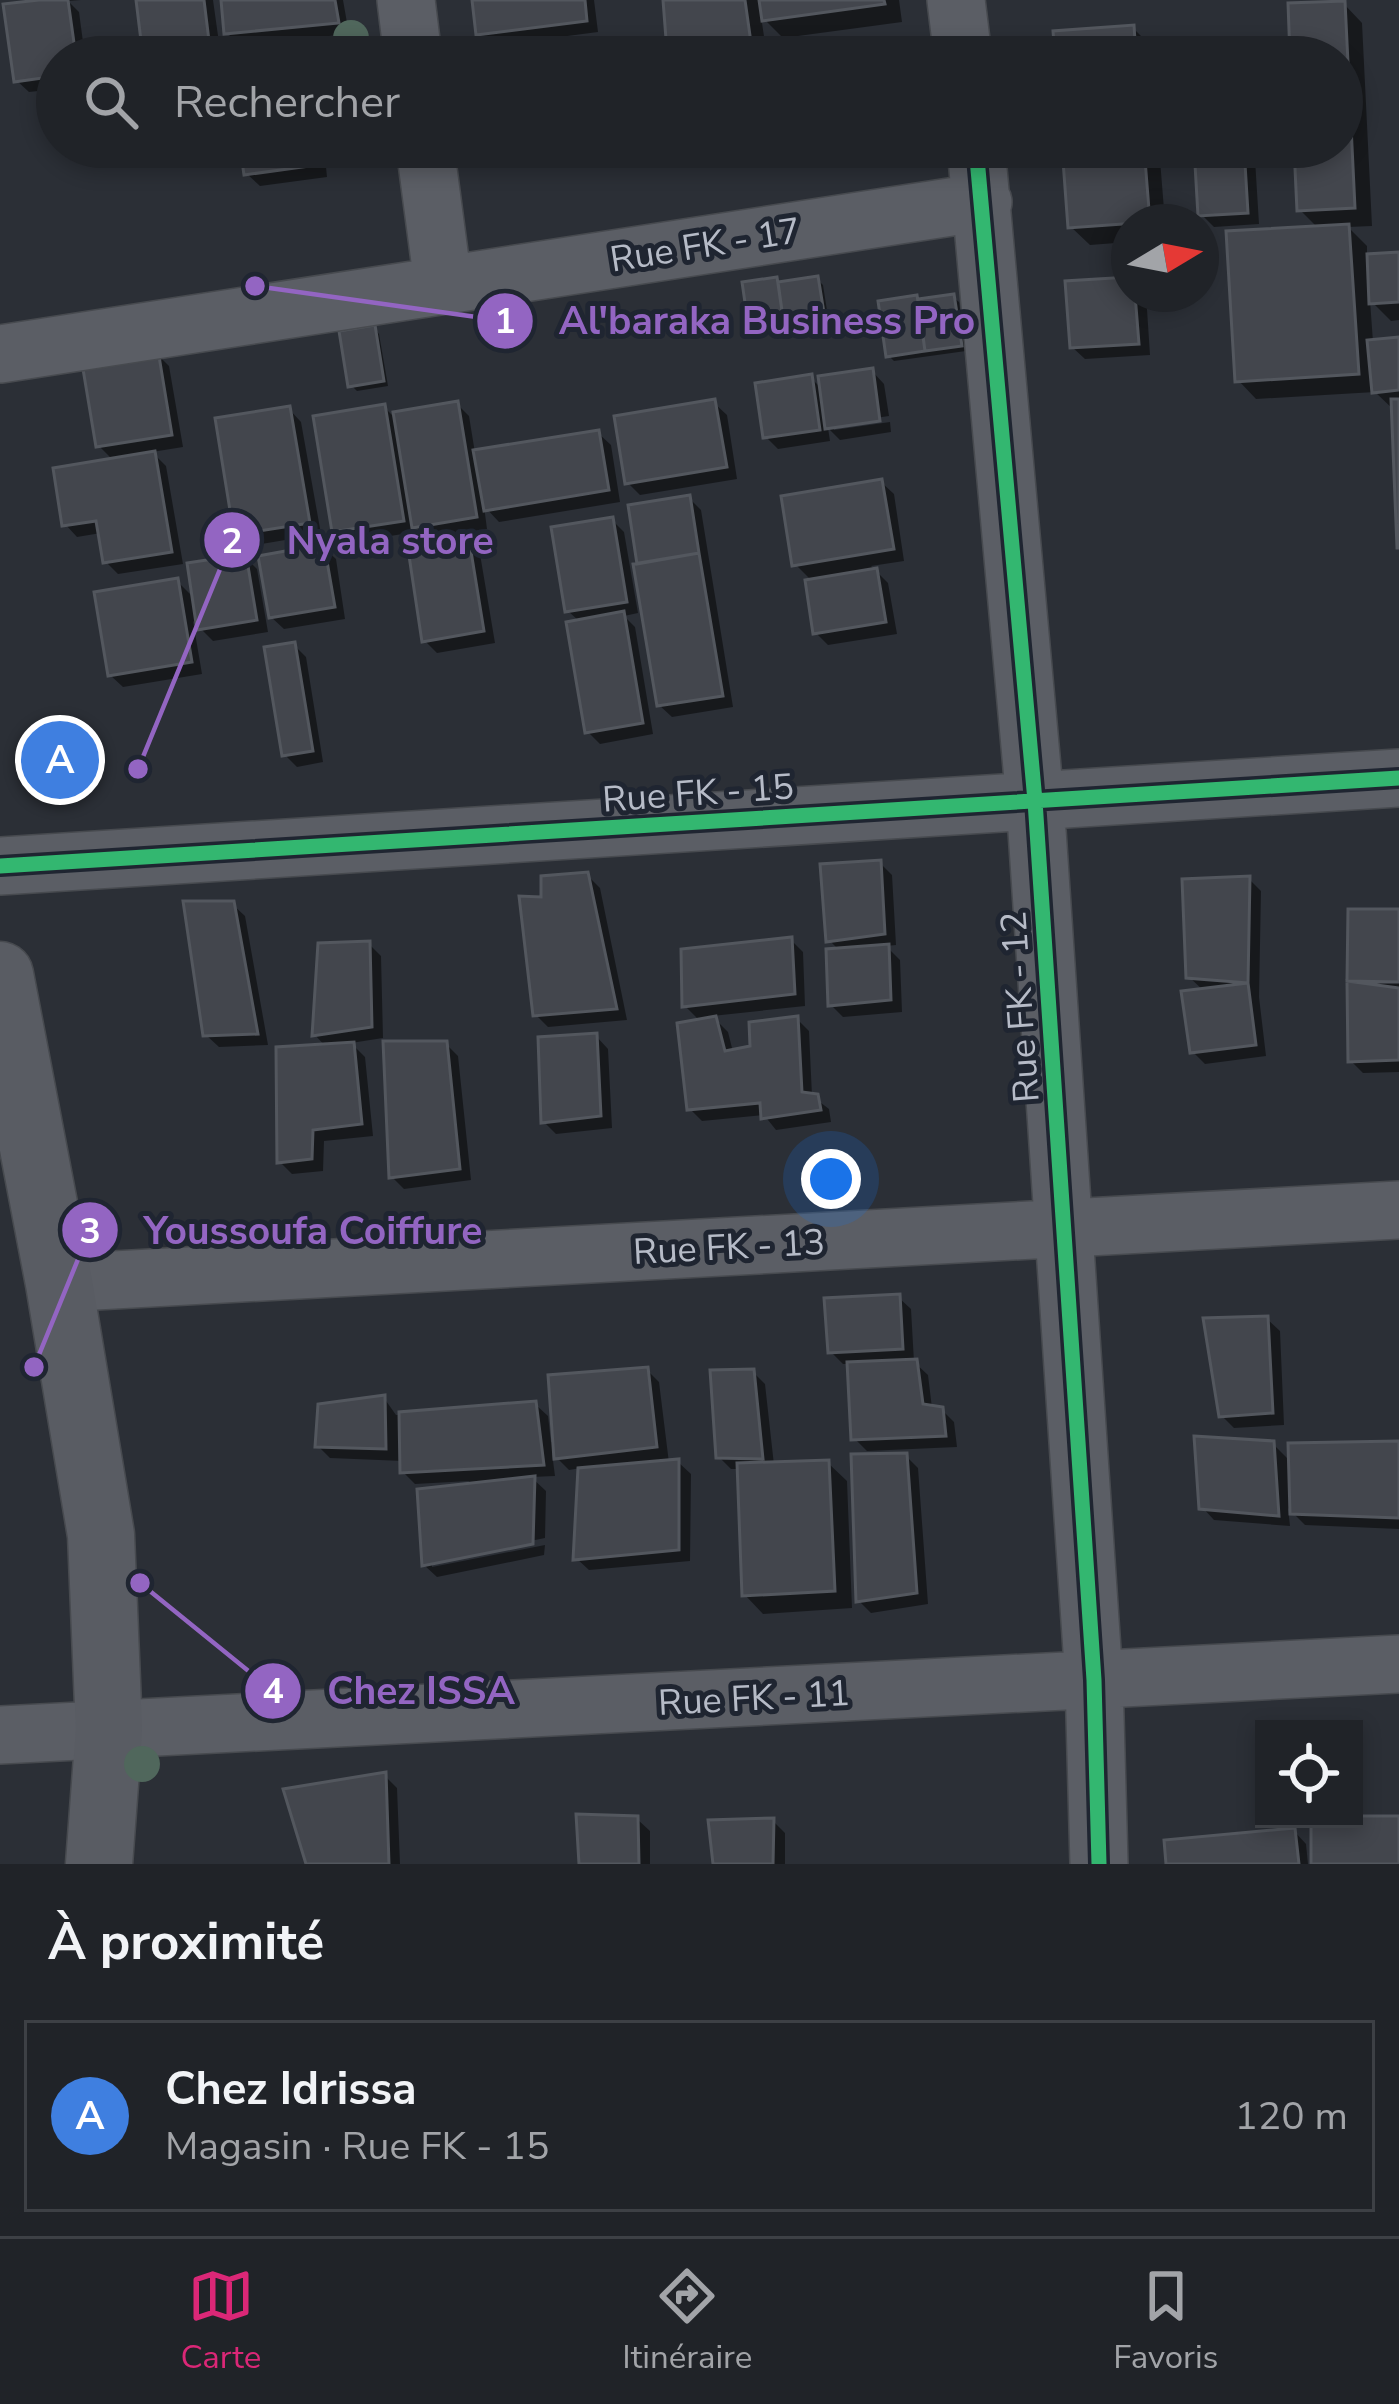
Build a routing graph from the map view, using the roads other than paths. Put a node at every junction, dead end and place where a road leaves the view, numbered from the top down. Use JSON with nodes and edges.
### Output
{"nodes":[{"id":1,"x":406,"y":0,"type":"edge"},
{"id":2,"x":956,"y":0,"type":"edge"},
{"id":3,"x":410,"y":36,"type":"edge"},
{"id":4,"x":960,"y":36,"type":"edge"},
{"id":5,"x":428,"y":168,"type":"edge"},
{"id":6,"x":979,"y":174,"type":"edge"},
{"id":7,"x":443,"y":283,"type":"junction"},
{"id":8,"x":0,"y":354,"type":"edge"},
{"id":9,"x":1399,"y":778,"type":"edge"},
{"id":10,"x":1035,"y":801,"type":"junction"},
{"id":11,"x":0,"y":866,"type":"edge"},
{"id":12,"x":0,"y":975,"type":"edge"},
{"id":13,"x":1399,"y":1210,"type":"edge"},
{"id":14,"x":1065,"y":1228,"type":"junction"},
{"id":15,"x":59,"y":1282,"type":"junction"},
{"id":16,"x":1399,"y":1664,"type":"edge"},
{"id":17,"x":1094,"y":1680,"type":"junction"},
{"id":18,"x":109,"y":1730,"type":"junction"},
{"id":19,"x":0,"y":1735,"type":"edge"},
{"id":20,"x":99,"y":1864,"type":"edge"},
{"id":21,"x":1099,"y":1864,"type":"edge"}],
"edges":[{"from":1,"to":3,"type":"street"},
{"from":2,"to":4,"type":"street"},
{"from":5,"to":7,"type":"street"},
{"from":6,"to":7,"type":"street","name":"Rue FK - 17"},
{"from":6,"to":10,"type":"street","name":"Rue FK - 12"},
{"from":7,"to":8,"type":"street","name":"Rue FK - 17"},
{"from":9,"to":10,"type":"street","name":"Rue FK - 15"},
{"from":10,"to":11,"type":"street","name":"Rue FK - 15"},
{"from":10,"to":14,"type":"street","name":"Rue FK - 12"},
{"from":12,"to":15,"type":"main road"},
{"from":13,"to":14,"type":"street","name":"Rue FK - 13"},
{"from":14,"to":15,"type":"street","name":"Rue FK - 13"},
{"from":14,"to":17,"type":"street","name":"Rue FK - 12"},
{"from":15,"to":18,"type":"main road"},
{"from":16,"to":17,"type":"street","name":"Rue FK - 11"},
{"from":17,"to":18,"type":"street","name":"Rue FK - 11"},
{"from":17,"to":21,"type":"street","name":"Rue FK - 12"},
{"from":18,"to":19,"type":"street","name":"Rue FK - 11"},
{"from":18,"to":20,"type":"main road"}]}
